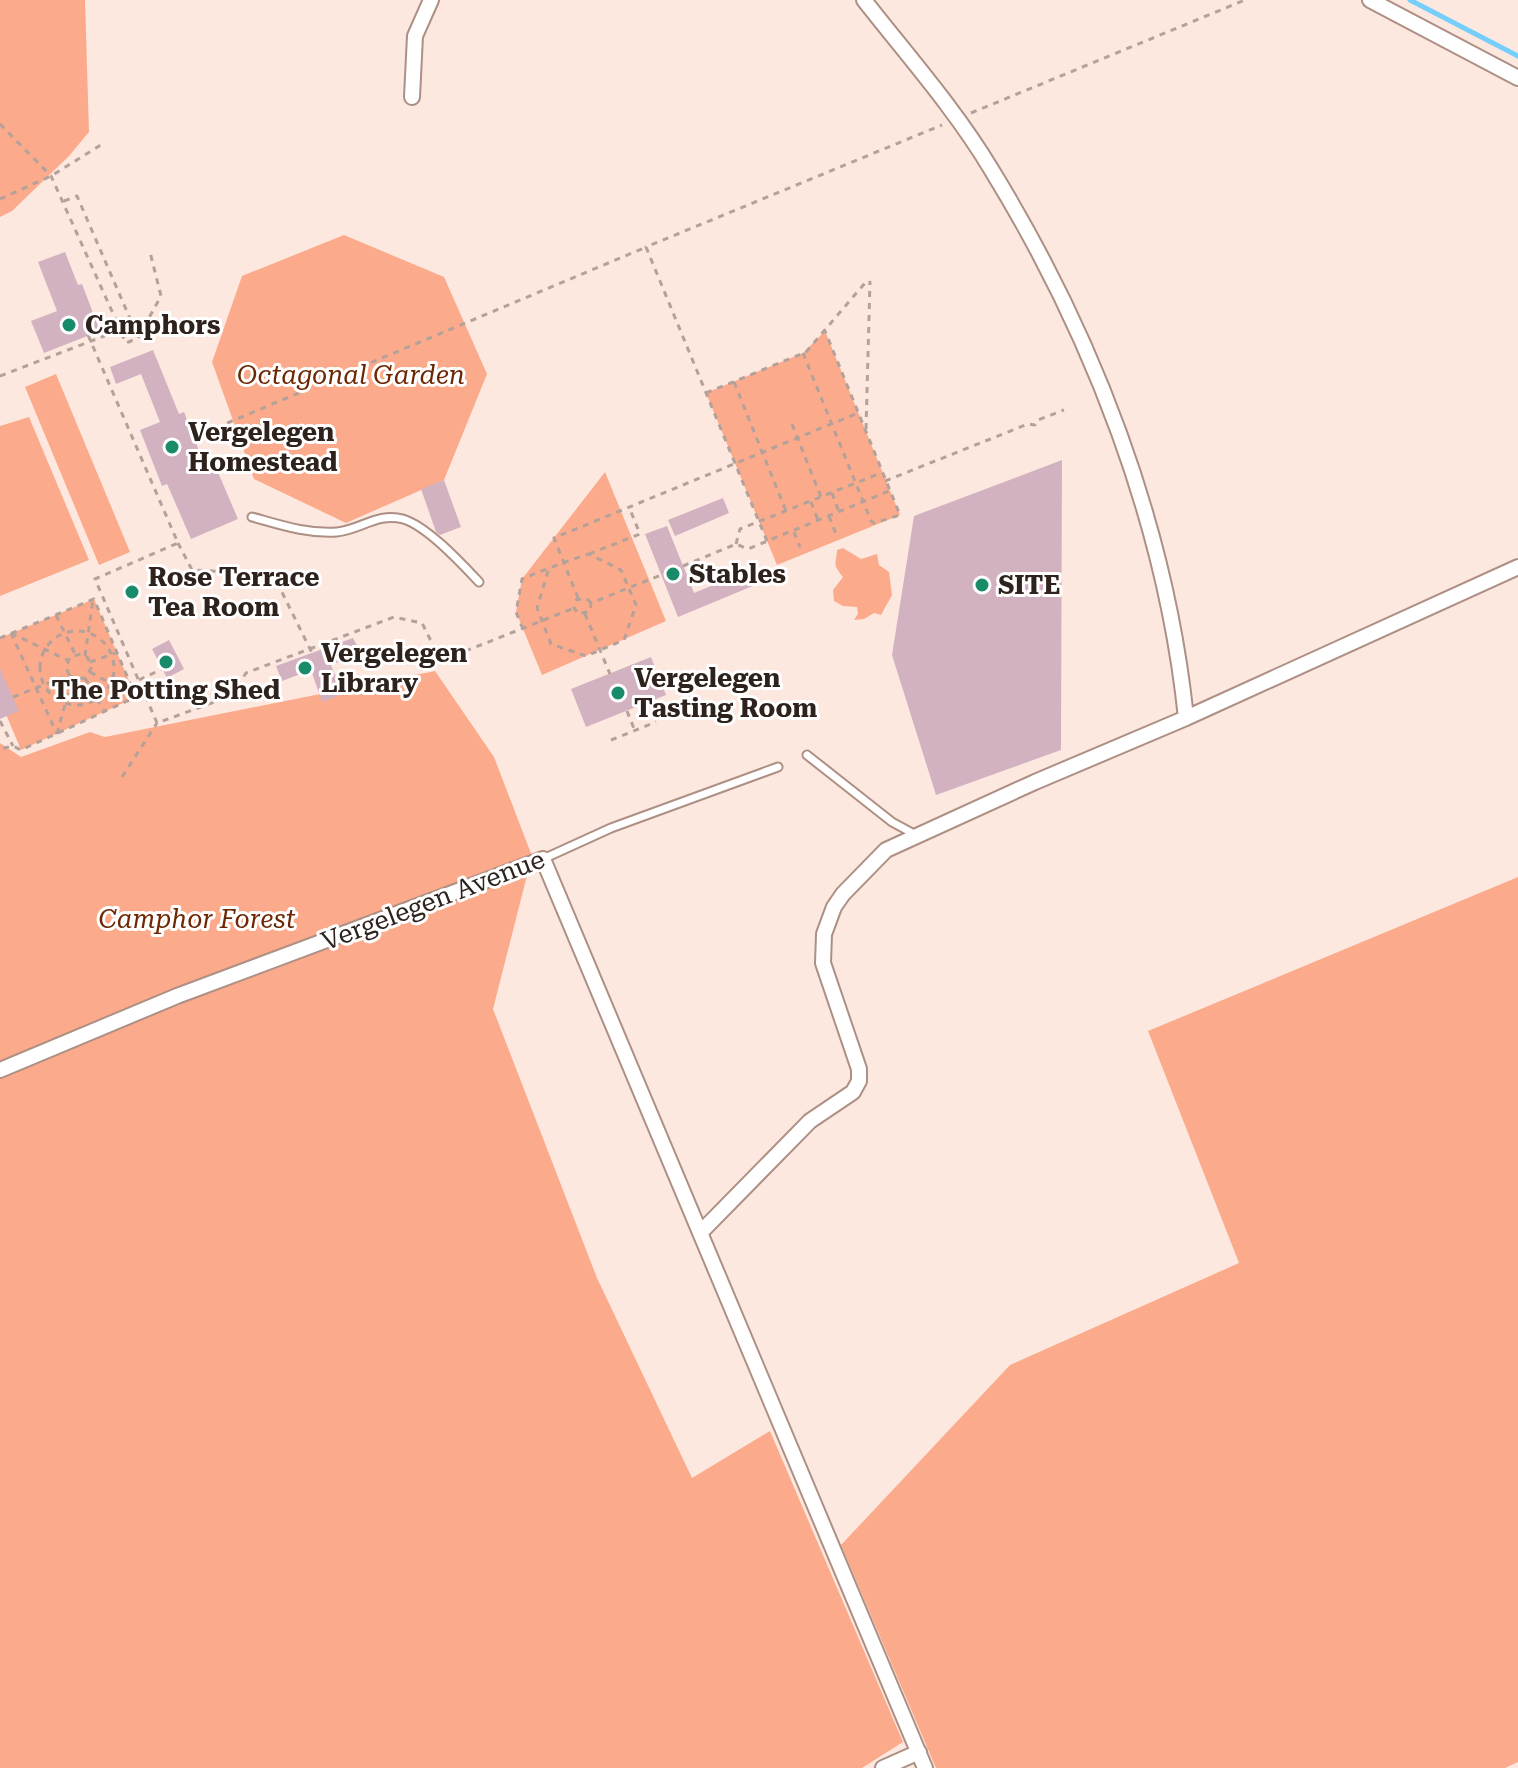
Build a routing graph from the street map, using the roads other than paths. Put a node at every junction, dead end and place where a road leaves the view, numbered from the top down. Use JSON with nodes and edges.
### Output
{"nodes":[{"id":1,"x":431,"y":0,"type":"edge"},
{"id":2,"x":864,"y":0,"type":"edge"},
{"id":3,"x":1370,"y":0,"type":"edge"},
{"id":4,"x":1518,"y":78,"type":"edge"},
{"id":5,"x":412,"y":97,"type":"dead end"},
{"id":6,"x":252,"y":517,"type":"dead end"},
{"id":7,"x":1518,"y":567,"type":"edge"},
{"id":8,"x":479,"y":582,"type":"dead end"},
{"id":9,"x":1186,"y":718,"type":"junction"},
{"id":10,"x":807,"y":755,"type":"dead end"},
{"id":11,"x":778,"y":767,"type":"dead end"},
{"id":12,"x":916,"y":835,"type":"junction"},
{"id":13,"x":543,"y":859,"type":"junction"},
{"id":14,"x":0,"y":1070,"type":"edge"},
{"id":15,"x":701,"y":1232,"type":"junction"},
{"id":16,"x":919,"y":1752,"type":"junction"},
{"id":17,"x":883,"y":1768,"type":"edge"},
{"id":18,"x":925,"y":1768,"type":"edge"}],
"edges":[{"from":1,"to":5,"type":"street"},
{"from":2,"to":9,"type":"street"},
{"from":3,"to":4,"type":"street"},
{"from":6,"to":8,"type":"lane"},
{"from":7,"to":9,"type":"street"},
{"from":9,"to":12,"type":"street"},
{"from":10,"to":12,"type":"lane"},
{"from":11,"to":13,"type":"lane","name":"Vergelegen Avenue"},
{"from":12,"to":15,"type":"street"},
{"from":13,"to":14,"type":"street","name":"Vergelegen Avenue"},
{"from":13,"to":15,"type":"street"},
{"from":15,"to":16,"type":"street"},
{"from":16,"to":17,"type":"street"},
{"from":16,"to":18,"type":"street"}]}
